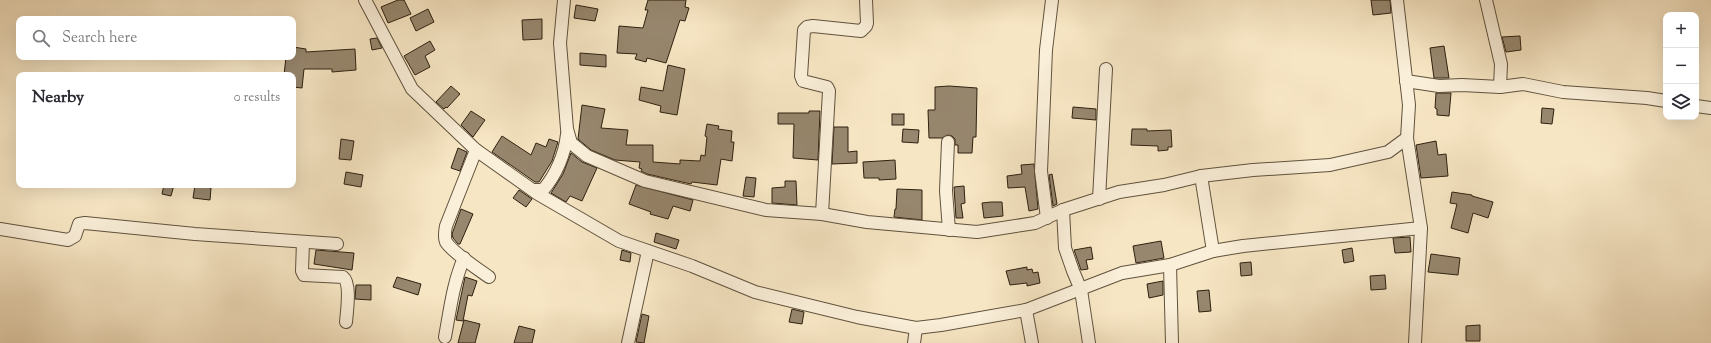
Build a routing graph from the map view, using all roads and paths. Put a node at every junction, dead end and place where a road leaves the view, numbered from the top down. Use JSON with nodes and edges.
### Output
{"nodes":[{"id":1,"x":365,"y":0,"type":"edge"},
{"id":2,"x":564,"y":0,"type":"edge"},
{"id":3,"x":866,"y":0,"type":"edge"},
{"id":4,"x":1052,"y":0,"type":"edge"},
{"id":5,"x":1397,"y":0,"type":"edge"},
{"id":6,"x":1486,"y":0,"type":"edge"},
{"id":7,"x":1106,"y":69,"type":"dead end"},
{"id":8,"x":1406,"y":81,"type":"junction"},
{"id":9,"x":1500,"y":87,"type":"junction"},
{"id":10,"x":1663,"y":101,"type":"edge"},
{"id":11,"x":1699,"y":106,"type":"edge"},
{"id":12,"x":1711,"y":108,"type":"edge"},
{"id":13,"x":567,"y":129,"type":"junction"},
{"id":14,"x":1406,"y":138,"type":"junction"},
{"id":15,"x":948,"y":142,"type":"dead end"},
{"id":16,"x":476,"y":150,"type":"junction"},
{"id":17,"x":1201,"y":176,"type":"junction"},
{"id":18,"x":533,"y":190,"type":"junction"},
{"id":19,"x":1099,"y":199,"type":"junction"},
{"id":20,"x":1063,"y":210,"type":"junction"},
{"id":21,"x":822,"y":214,"type":"junction"},
{"id":22,"x":1047,"y":218,"type":"junction"},
{"id":23,"x":0,"y":228,"type":"edge"},
{"id":24,"x":1421,"y":228,"type":"junction"},
{"id":25,"x":949,"y":230,"type":"junction"},
{"id":26,"x":303,"y":242,"type":"junction"},
{"id":27,"x":337,"y":244,"type":"dead end"},
{"id":28,"x":648,"y":251,"type":"junction"},
{"id":29,"x":1213,"y":251,"type":"junction"},
{"id":30,"x":464,"y":258,"type":"junction"},
{"id":31,"x":1170,"y":265,"type":"junction"},
{"id":32,"x":489,"y":277,"type":"dead end"},
{"id":33,"x":1081,"y":290,"type":"junction"},
{"id":34,"x":1026,"y":310,"type":"junction"},
{"id":35,"x":346,"y":322,"type":"dead end"},
{"id":36,"x":916,"y":328,"type":"junction"},
{"id":37,"x":445,"y":337,"type":"dead end"},
{"id":38,"x":628,"y":343,"type":"edge"},
{"id":39,"x":914,"y":343,"type":"edge"},
{"id":40,"x":1032,"y":343,"type":"edge"},
{"id":41,"x":1089,"y":343,"type":"edge"},
{"id":42,"x":1172,"y":343,"type":"edge"},
{"id":43,"x":1415,"y":343,"type":"edge"}],
"edges":[{"from":1,"to":16,"type":"street"},
{"from":2,"to":13,"type":"street"},
{"from":3,"to":21,"type":"street"},
{"from":4,"to":22,"type":"street"},
{"from":5,"to":8,"type":"street"},
{"from":6,"to":9,"type":"street"},
{"from":7,"to":19,"type":"street"},
{"from":8,"to":9,"type":"street"},
{"from":8,"to":14,"type":"street"},
{"from":9,"to":10,"type":"street"},
{"from":11,"to":12,"type":"street"},
{"from":13,"to":18,"type":"street"},
{"from":13,"to":21,"type":"street"},
{"from":14,"to":17,"type":"street"},
{"from":14,"to":24,"type":"street"},
{"from":15,"to":25,"type":"street"},
{"from":16,"to":18,"type":"street"},
{"from":16,"to":30,"type":"street"},
{"from":17,"to":19,"type":"street"},
{"from":17,"to":29,"type":"street"},
{"from":18,"to":28,"type":"street"},
{"from":19,"to":20,"type":"street"},
{"from":20,"to":22,"type":"street"},
{"from":20,"to":33,"type":"street"},
{"from":21,"to":25,"type":"street"},
{"from":22,"to":25,"type":"street"},
{"from":23,"to":26,"type":"street"},
{"from":24,"to":29,"type":"street"},
{"from":24,"to":43,"type":"street"},
{"from":26,"to":27,"type":"street"},
{"from":26,"to":35,"type":"street"},
{"from":28,"to":36,"type":"street"},
{"from":28,"to":38,"type":"street"},
{"from":29,"to":31,"type":"street"},
{"from":30,"to":32,"type":"street"},
{"from":30,"to":37,"type":"street"},
{"from":31,"to":33,"type":"street"},
{"from":31,"to":42,"type":"street"},
{"from":33,"to":34,"type":"street"},
{"from":33,"to":41,"type":"street"},
{"from":34,"to":36,"type":"street"},
{"from":34,"to":40,"type":"street"},
{"from":36,"to":39,"type":"street"}]}
